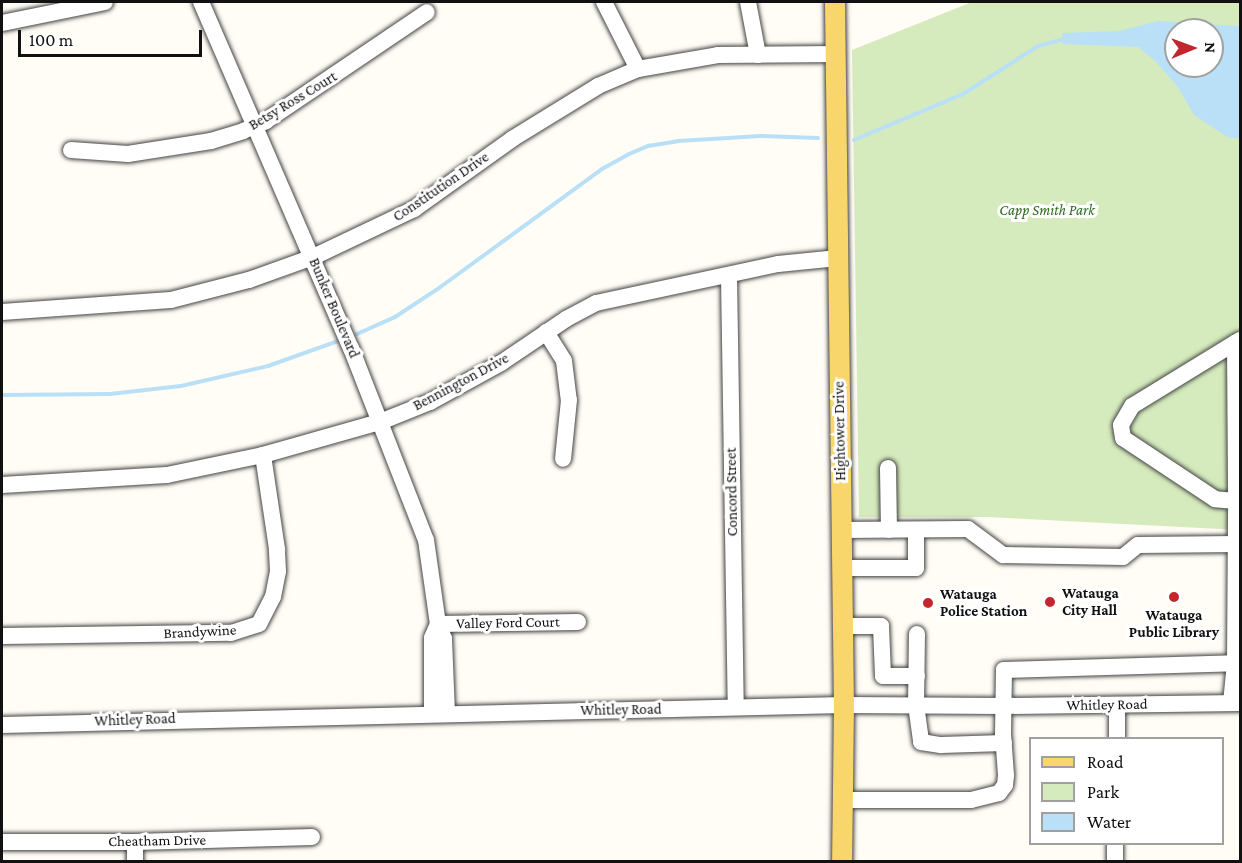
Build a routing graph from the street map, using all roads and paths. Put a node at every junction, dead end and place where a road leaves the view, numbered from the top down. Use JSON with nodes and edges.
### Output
{"nodes":[{"id":1,"x":105,"y":2,"type":"edge"},
{"id":2,"x":201,"y":2,"type":"edge"},
{"id":3,"x":604,"y":2,"type":"edge"},
{"id":4,"x":748,"y":2,"type":"edge"},
{"id":5,"x":835,"y":2,"type":"edge"},
{"id":6,"x":427,"y":12,"type":"dead end"},
{"id":7,"x":2,"y":22,"type":"edge"},
{"id":8,"x":836,"y":54,"type":"junction"},
{"id":9,"x":758,"y":55,"type":"junction"},
{"id":10,"x":638,"y":69,"type":"junction"},
{"id":11,"x":255,"y":125,"type":"junction"},
{"id":12,"x":71,"y":150,"type":"dead end"},
{"id":13,"x":313,"y":257,"type":"junction"},
{"id":14,"x":838,"y":258,"type":"junction"},
{"id":15,"x":729,"y":276,"type":"junction"},
{"id":16,"x":2,"y":312,"type":"edge"},
{"id":17,"x":546,"y":332,"type":"junction"},
{"id":18,"x":1238,"y":341,"type":"edge"},
{"id":19,"x":380,"y":422,"type":"junction"},
{"id":20,"x":263,"y":455,"type":"junction"},
{"id":21,"x":563,"y":459,"type":"dead end"},
{"id":22,"x":888,"y":468,"type":"dead end"},
{"id":23,"x":2,"y":485,"type":"edge"},
{"id":24,"x":1236,"y":501,"type":"junction"},
{"id":25,"x":842,"y":530,"type":"junction"},
{"id":26,"x":889,"y":530,"type":"junction"},
{"id":27,"x":916,"y":530,"type":"junction"},
{"id":28,"x":1238,"y":535,"type":"edge"},
{"id":29,"x":842,"y":568,"type":"junction"},
{"id":30,"x":578,"y":622,"type":"dead end"},
{"id":31,"x":438,"y":624,"type":"junction"},
{"id":32,"x":843,"y":626,"type":"junction"},
{"id":33,"x":917,"y":634,"type":"dead end"},
{"id":34,"x":2,"y":636,"type":"edge"},
{"id":35,"x":1235,"y":663,"type":"junction"},
{"id":36,"x":917,"y":676,"type":"junction"},
{"id":37,"x":1236,"y":703,"type":"edge"},
{"id":38,"x":844,"y":705,"type":"junction"},
{"id":39,"x":916,"y":705,"type":"junction"},
{"id":40,"x":1117,"y":705,"type":"junction"},
{"id":41,"x":1003,"y":706,"type":"junction"},
{"id":42,"x":736,"y":707,"type":"junction"},
{"id":43,"x":440,"y":714,"type":"junction"},
{"id":44,"x":2,"y":725,"type":"edge"},
{"id":45,"x":1117,"y":737,"type":"edge"},
{"id":46,"x":1004,"y":742,"type":"junction"},
{"id":47,"x":843,"y":800,"type":"junction"},
{"id":48,"x":312,"y":837,"type":"dead end"},
{"id":49,"x":2,"y":842,"type":"edge"},
{"id":50,"x":135,"y":842,"type":"junction"},
{"id":51,"x":1115,"y":845,"type":"edge"},
{"id":52,"x":135,"y":861,"type":"edge"},
{"id":53,"x":842,"y":861,"type":"edge"},
{"id":54,"x":1115,"y":861,"type":"edge"}],
"edges":[{"from":1,"to":7,"type":"street"},
{"from":2,"to":11,"type":"street","name":"Bunker Boulevard"},
{"from":3,"to":10,"type":"street"},
{"from":4,"to":9,"type":"street"},
{"from":5,"to":8,"type":"main road","name":"Hightower Drive"},
{"from":6,"to":11,"type":"street","name":"Betsy Ross Court"},
{"from":8,"to":9,"type":"street","name":"Constitution Drive"},
{"from":8,"to":14,"type":"main road","name":"Hightower Drive"},
{"from":9,"to":10,"type":"street","name":"Constitution Drive"},
{"from":10,"to":13,"type":"street","name":"Constitution Drive"},
{"from":11,"to":12,"type":"street","name":"Betsy Ross Court"},
{"from":11,"to":13,"type":"street","name":"Bunker Boulevard"},
{"from":13,"to":16,"type":"street","name":"Constitution Drive"},
{"from":13,"to":19,"type":"street","name":"Bunker Boulevard"},
{"from":14,"to":15,"type":"street","name":"Bennington Drive"},
{"from":14,"to":25,"type":"main road","name":"Hightower Drive"},
{"from":15,"to":17,"type":"street","name":"Bennington Drive"},
{"from":15,"to":42,"type":"street","name":"Concord Street"},
{"from":17,"to":19,"type":"street","name":"Bennington Drive"},
{"from":17,"to":21,"type":"street"},
{"from":18,"to":24,"type":"street"},
{"from":18,"to":24,"type":"street"},
{"from":19,"to":20,"type":"street","name":"Bennington Drive"},
{"from":19,"to":31,"type":"street","name":"Bunker Boulevard"},
{"from":20,"to":23,"type":"street","name":"Bennington Drive"},
{"from":20,"to":34,"type":"street","name":"Brandywine"},
{"from":22,"to":26,"type":"street"},
{"from":24,"to":28,"type":"street"},
{"from":25,"to":26,"type":"street"},
{"from":25,"to":29,"type":"main road","name":"Hightower Drive"},
{"from":26,"to":27,"type":"street"},
{"from":27,"to":28,"type":"street"},
{"from":27,"to":29,"type":"street"},
{"from":28,"to":35,"type":"street"},
{"from":29,"to":32,"type":"main road","name":"Hightower Drive"},
{"from":30,"to":31,"type":"street","name":"Valley Ford Court"},
{"from":31,"to":43,"type":"street","name":"Bunker Boulevard"},
{"from":32,"to":36,"type":"street"},
{"from":32,"to":38,"type":"main road","name":"Hightower Drive"},
{"from":33,"to":36,"type":"street"},
{"from":35,"to":37,"type":"street"},
{"from":35,"to":41,"type":"street"},
{"from":36,"to":39,"type":"street"},
{"from":37,"to":40,"type":"street","name":"Whitley Road"},
{"from":38,"to":39,"type":"street","name":"Whitley Road"},
{"from":38,"to":42,"type":"street","name":"Whitley Road"},
{"from":38,"to":47,"type":"main road","name":"Hightower Drive"},
{"from":39,"to":41,"type":"street","name":"Whitley Road"},
{"from":39,"to":46,"type":"street"},
{"from":40,"to":41,"type":"street","name":"Whitley Road"},
{"from":40,"to":45,"type":"street"},
{"from":41,"to":46,"type":"street"},
{"from":42,"to":43,"type":"street","name":"Whitley Road"},
{"from":43,"to":44,"type":"street","name":"Whitley Road"},
{"from":46,"to":47,"type":"street"},
{"from":47,"to":53,"type":"main road","name":"Hightower Drive"},
{"from":48,"to":50,"type":"street","name":"Cheatham Drive"},
{"from":49,"to":50,"type":"street","name":"Cheatham Drive"},
{"from":50,"to":52,"type":"street"},
{"from":51,"to":54,"type":"street"}]}
